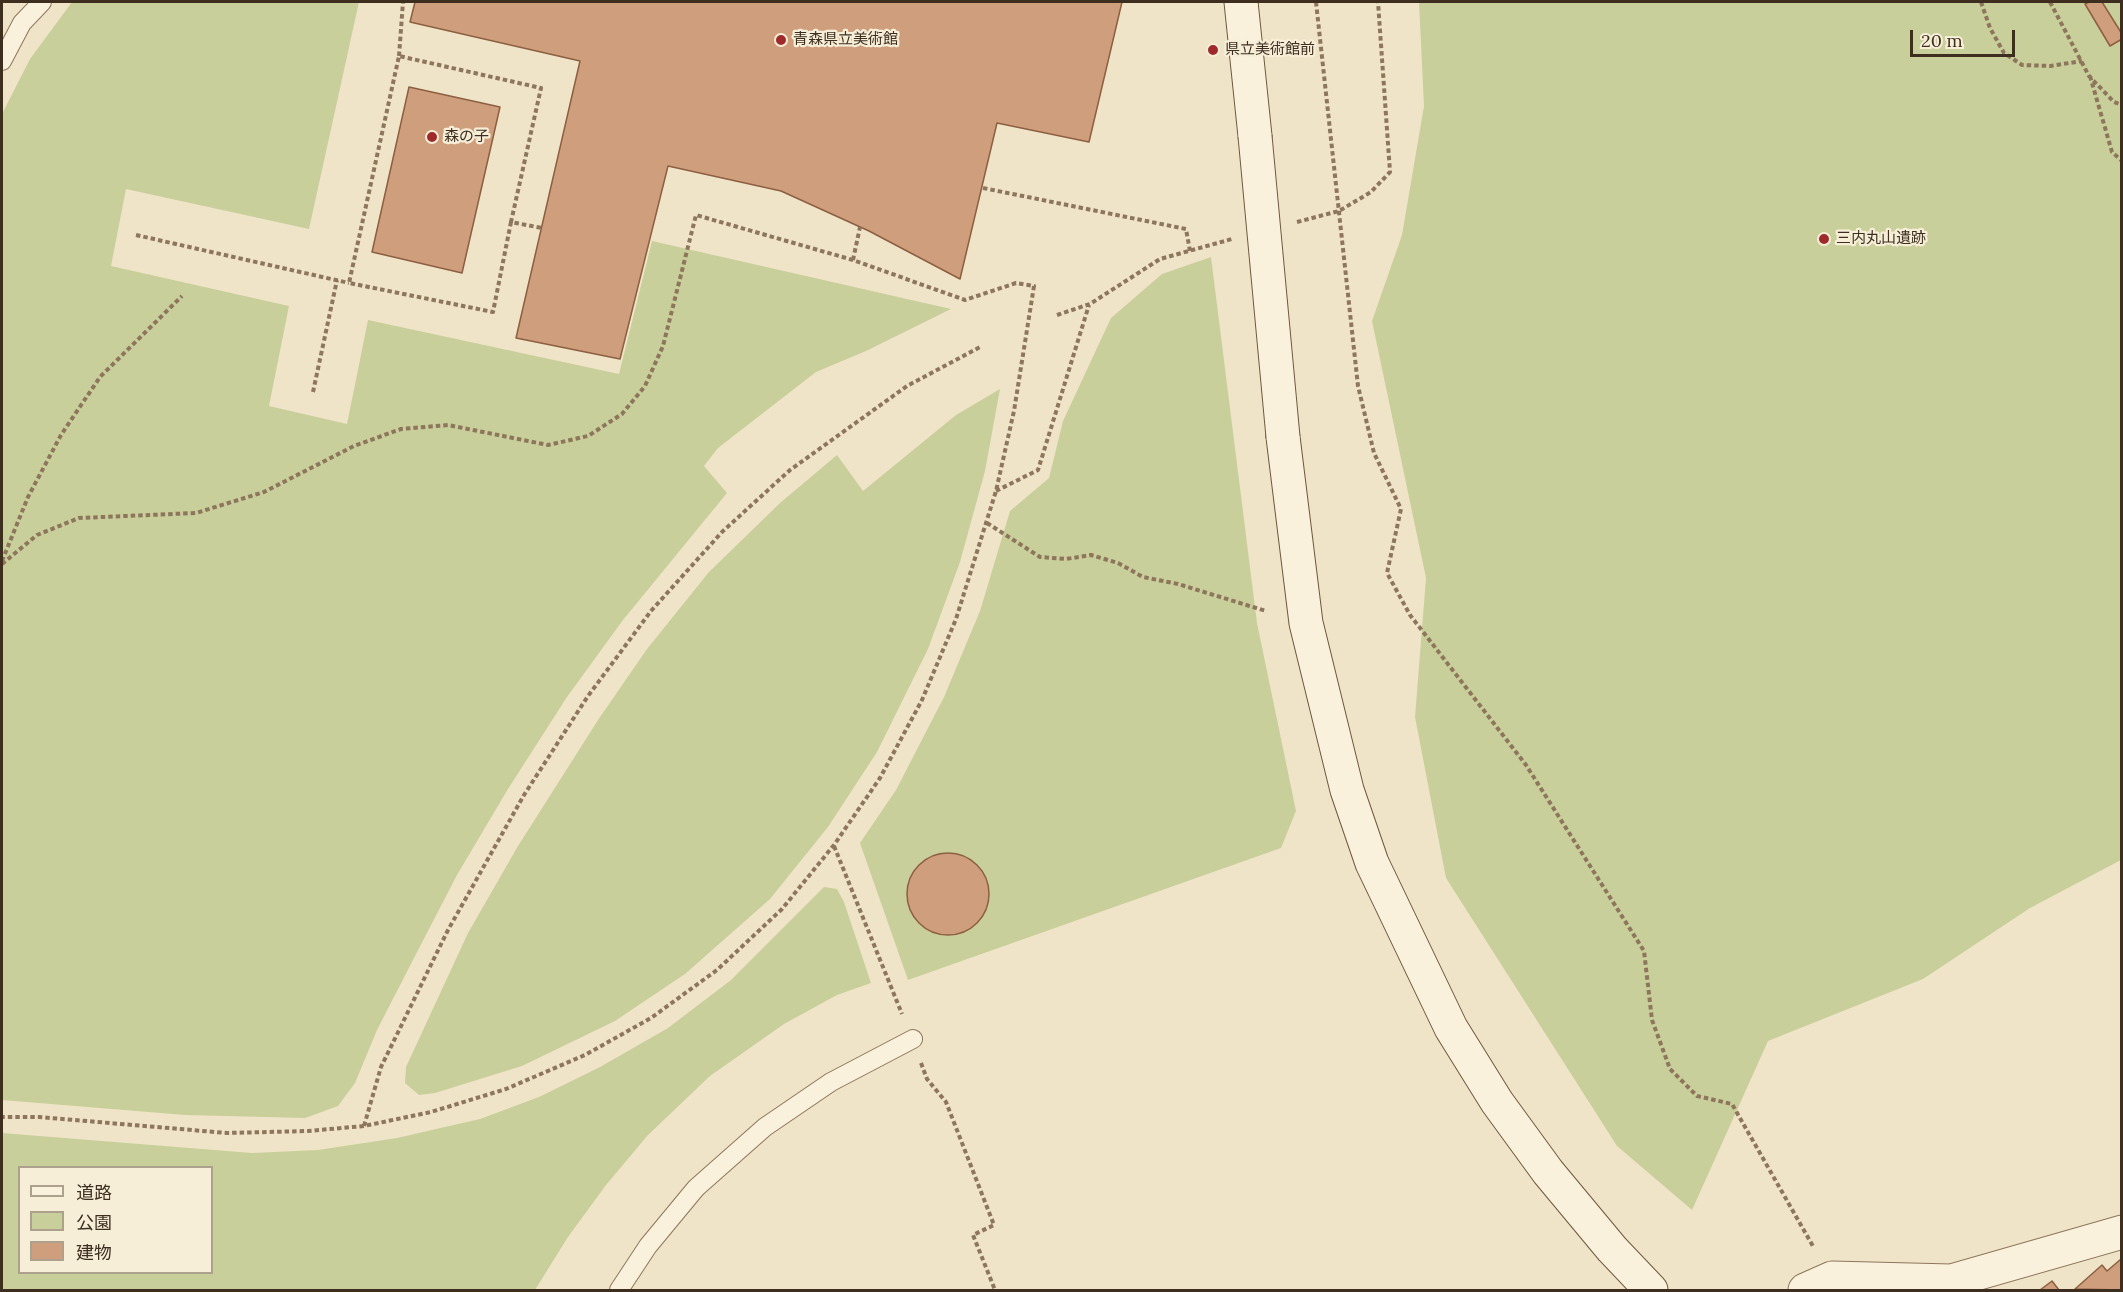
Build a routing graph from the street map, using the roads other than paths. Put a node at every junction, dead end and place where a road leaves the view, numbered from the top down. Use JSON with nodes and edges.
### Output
{"nodes":[{"id":1,"x":42,"y":2,"type":"edge"},
{"id":2,"x":1241,"y":2,"type":"edge"},
{"id":3,"x":2,"y":61,"type":"edge"},
{"id":4,"x":913,"y":1039,"type":"road end"},
{"id":5,"x":2121,"y":1233,"type":"edge"},
{"id":6,"x":1818,"y":1284,"type":"edge"},
{"id":7,"x":1955,"y":1286,"type":"edge"},
{"id":8,"x":619,"y":1290,"type":"edge"},
{"id":9,"x":1651,"y":1290,"type":"edge"}],
"edges":[{"from":1,"to":3,"type":"lane"},
{"from":2,"to":9,"type":"street","bridge":true},
{"from":4,"to":8,"type":"lane"},
{"from":5,"to":7,"type":"street"},
{"from":6,"to":7,"type":"street"}]}
